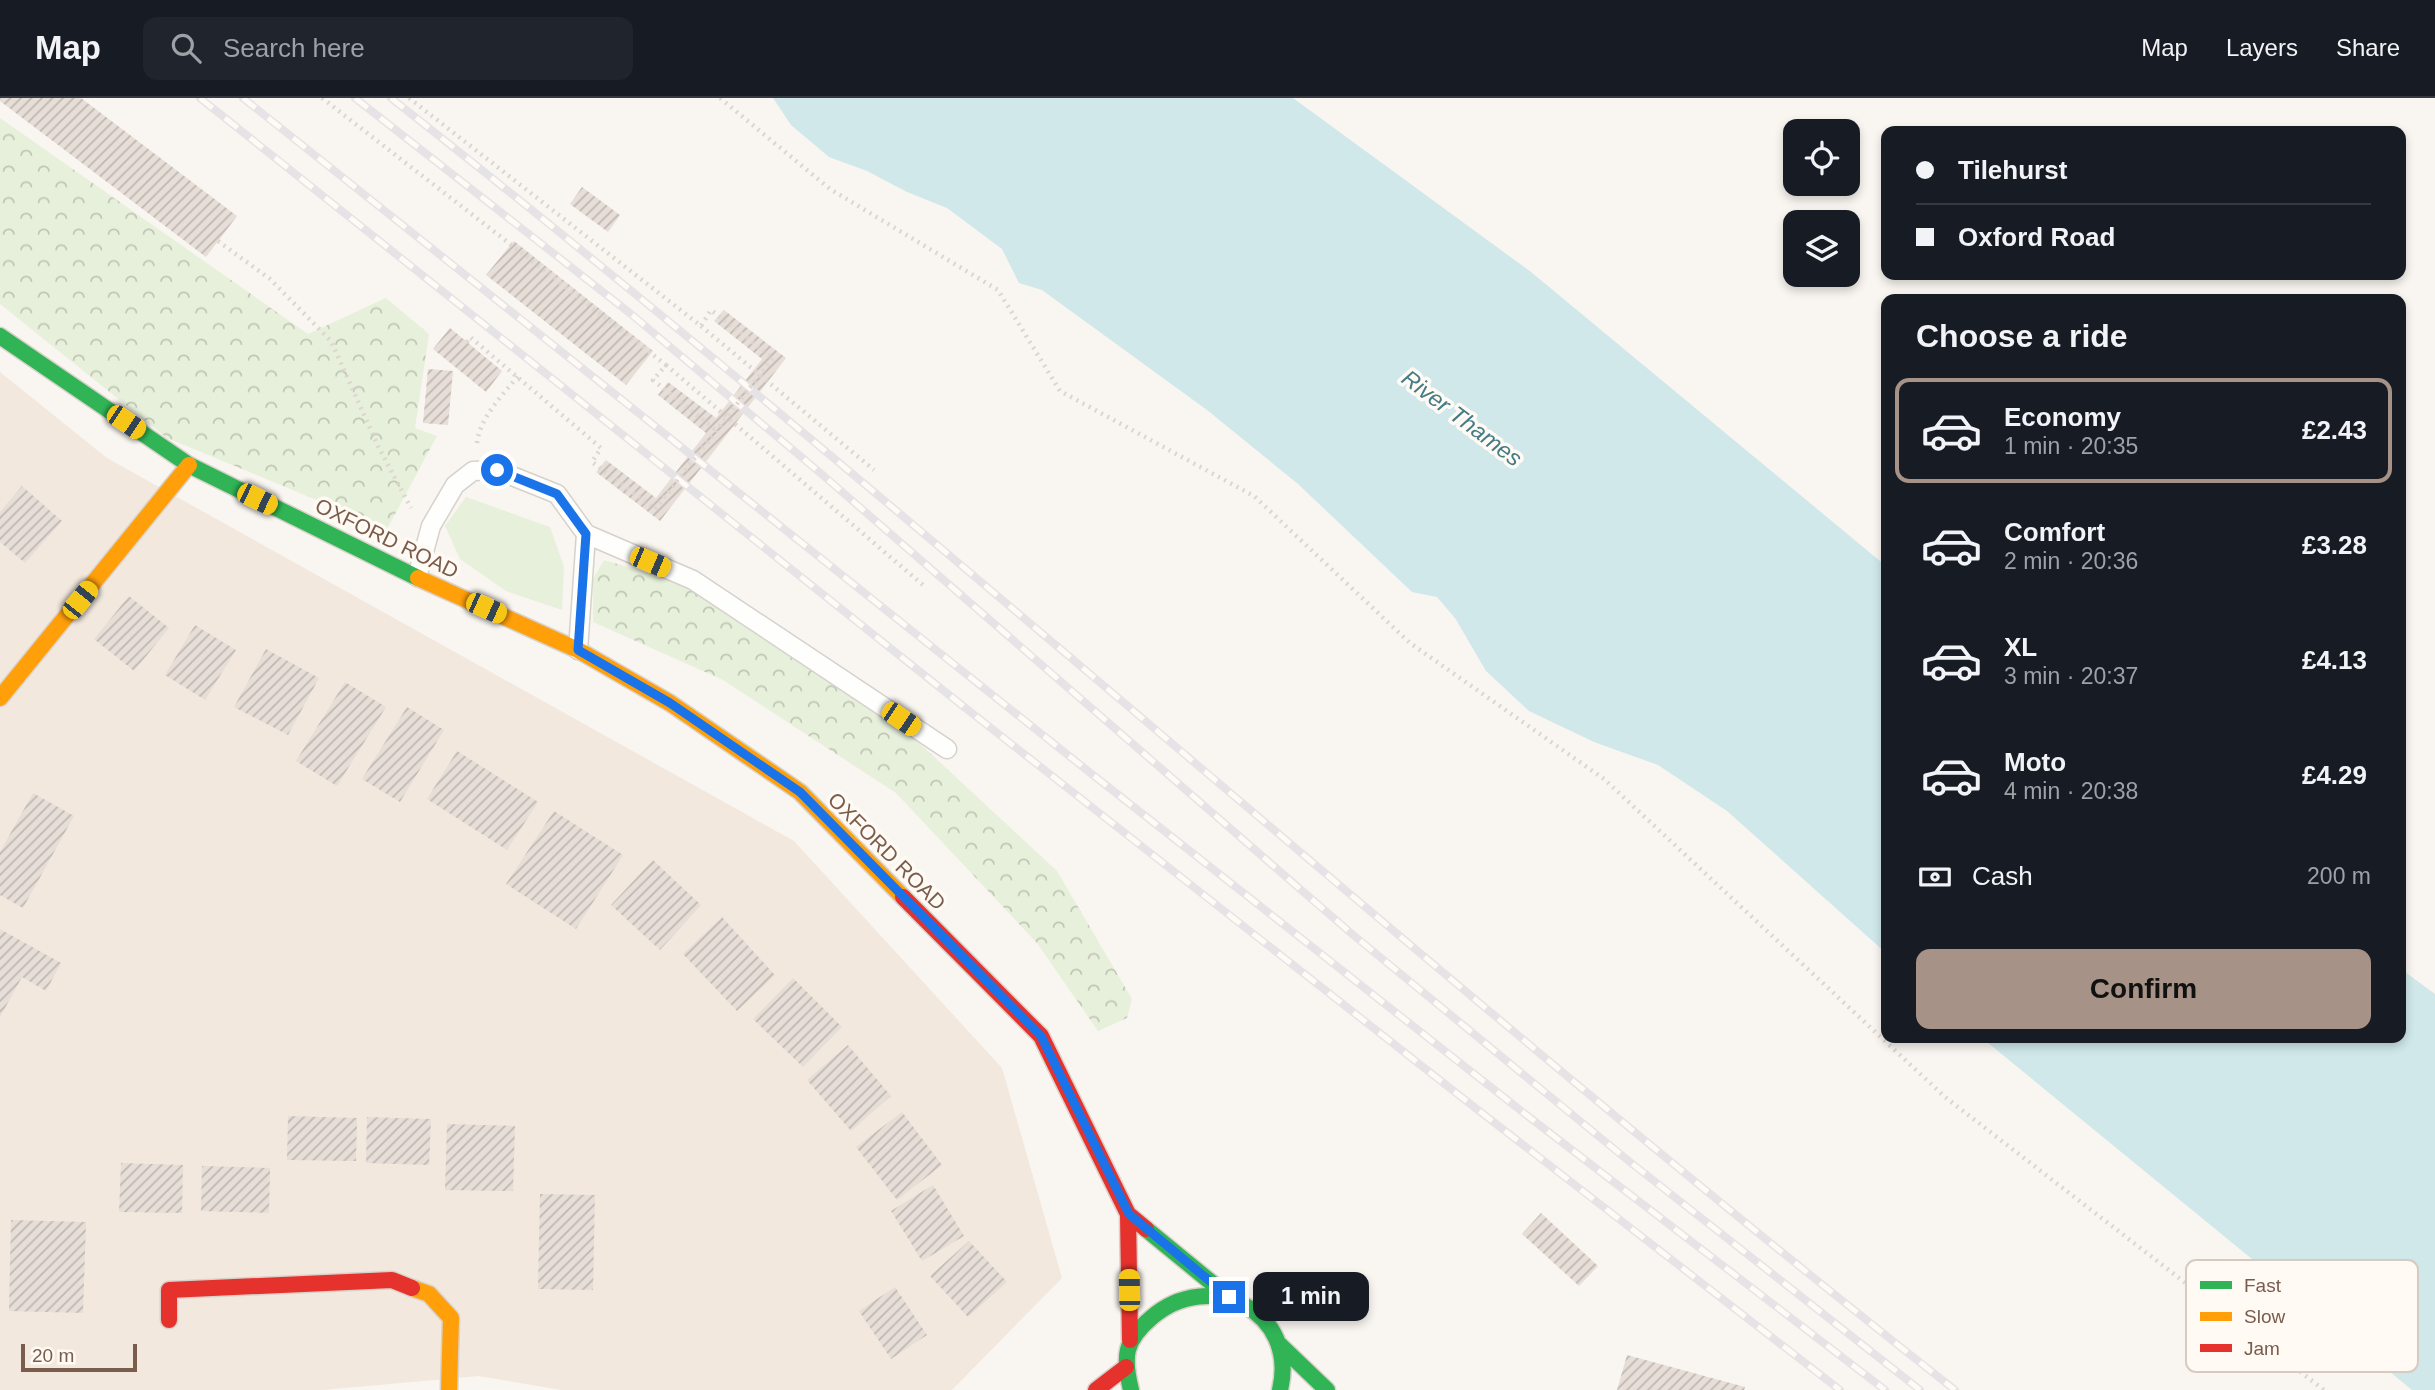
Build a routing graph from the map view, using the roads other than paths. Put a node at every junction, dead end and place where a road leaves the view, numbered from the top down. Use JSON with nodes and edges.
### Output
{"nodes":[{"id":1,"x":0,"y":336,"type":"edge"},
{"id":2,"x":188,"y":465,"type":"junction"},
{"id":3,"x":586,"y":534,"type":"junction"},
{"id":4,"x":417,"y":577,"type":"junction"},
{"id":5,"x":578,"y":650,"type":"junction"},
{"id":6,"x":0,"y":698,"type":"edge"},
{"id":7,"x":947,"y":749,"type":"dead end"},
{"id":8,"x":1129,"y":1214,"type":"junction"},
{"id":9,"x":1229,"y":1297,"type":"junction"},
{"id":10,"x":169,"y":1320,"type":"dead end"},
{"id":11,"x":1130,"y":1340,"type":"junction"},
{"id":12,"x":1279,"y":1344,"type":"junction"},
{"id":13,"x":1126,"y":1367,"type":"junction"},
{"id":14,"x":449,"y":1390,"type":"edge"},
{"id":15,"x":1096,"y":1390,"type":"edge"},
{"id":16,"x":1131,"y":1390,"type":"edge"},
{"id":17,"x":1280,"y":1390,"type":"edge"},
{"id":18,"x":1327,"y":1390,"type":"edge"}],
"edges":[{"from":1,"to":2,"type":"main road","name":"OXFORD ROAD"},
{"from":2,"to":4,"type":"main road","name":"OXFORD ROAD"},
{"from":2,"to":6,"type":"main road"},
{"from":3,"to":4,"type":"lane"},
{"from":3,"to":5,"type":"lane"},
{"from":3,"to":7,"type":"lane"},
{"from":4,"to":5,"type":"main road","name":"OXFORD ROAD"},
{"from":5,"to":8,"type":"main road","name":"OXFORD ROAD"},
{"from":8,"to":9,"type":"main road","name":"OXFORD ROAD"},
{"from":8,"to":11,"type":"main road","name":"OXFORD ROAD"},
{"from":9,"to":11,"type":"main road"},
{"from":9,"to":12,"type":"main road","name":"OXFORD ROAD"},
{"from":10,"to":14,"type":"main road"},
{"from":11,"to":13,"type":"main road","name":"OXFORD ROAD"},
{"from":12,"to":17,"type":"main road"},
{"from":12,"to":18,"type":"main road"},
{"from":13,"to":15,"type":"main road"},
{"from":13,"to":16,"type":"main road"}]}
